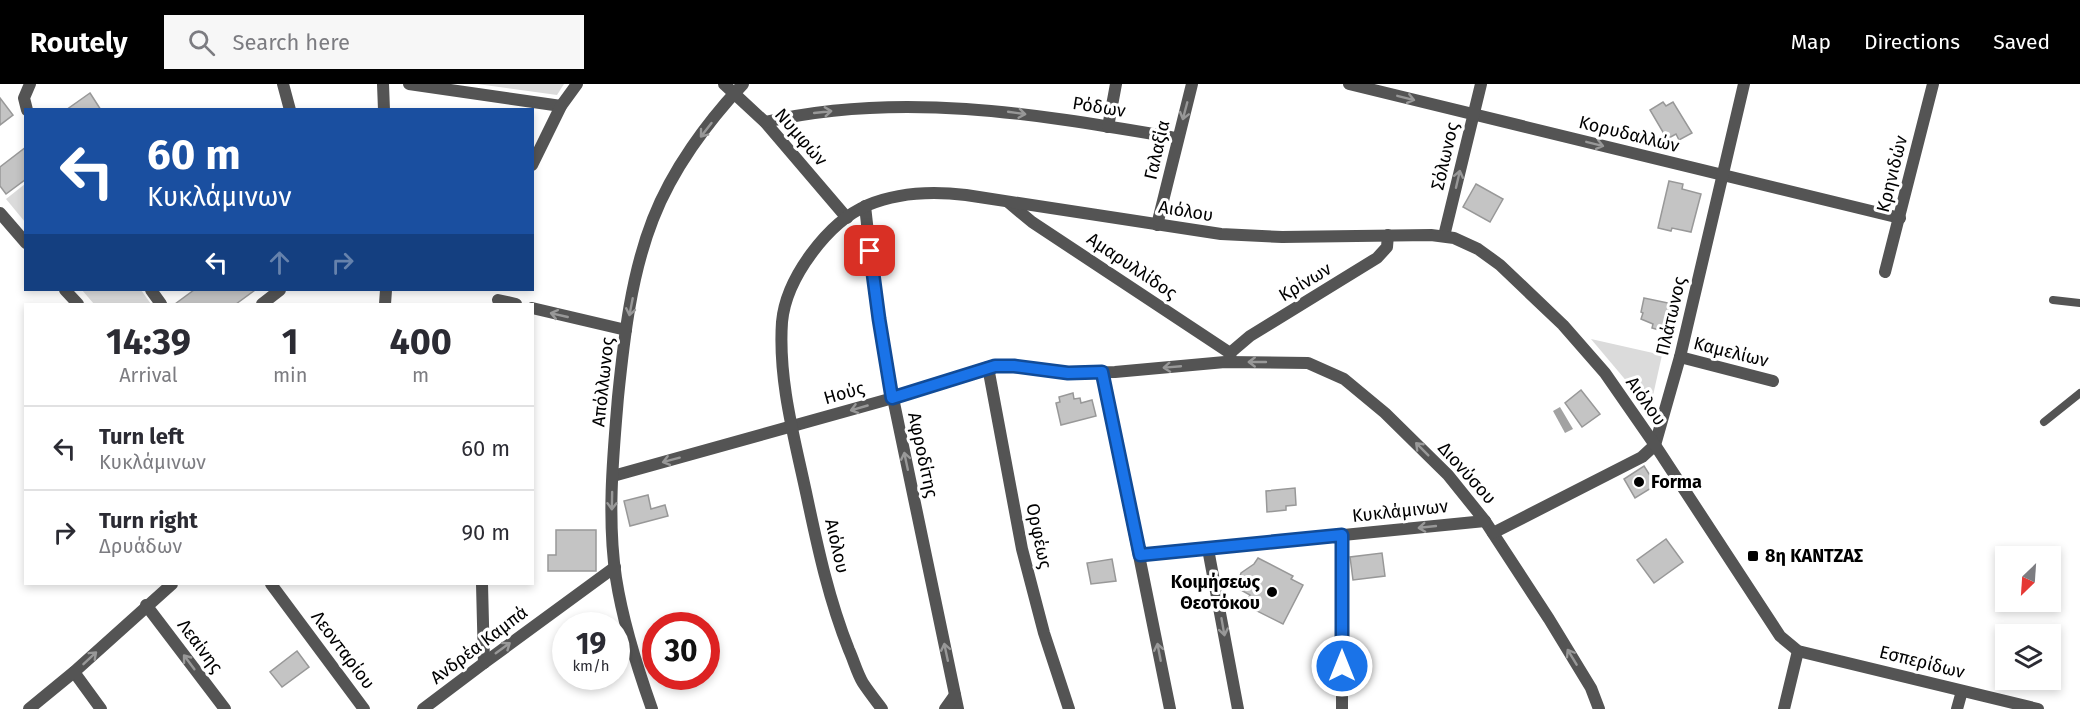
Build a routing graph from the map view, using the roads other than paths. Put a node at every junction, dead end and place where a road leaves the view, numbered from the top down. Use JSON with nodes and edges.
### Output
{"nodes":[{"id":1,"x":30,"y":84,"type":"edge"},
{"id":2,"x":283,"y":84,"type":"edge"},
{"id":3,"x":383,"y":84,"type":"edge"},
{"id":4,"x":409,"y":84,"type":"edge"},
{"id":5,"x":577,"y":84,"type":"edge"},
{"id":6,"x":724,"y":84,"type":"edge"},
{"id":7,"x":1116,"y":84,"type":"edge"},
{"id":8,"x":1192,"y":84,"type":"edge"},
{"id":9,"x":1349,"y":84,"type":"edge"},
{"id":10,"x":1481,"y":84,"type":"edge"},
{"id":11,"x":1744,"y":84,"type":"edge"},
{"id":12,"x":1933,"y":84,"type":"edge"},
{"id":13,"x":739,"y":88,"type":"edge"},
{"id":14,"x":561,"y":106,"type":"junction"},
{"id":15,"x":26,"y":108,"type":"edge"},
{"id":16,"x":289,"y":108,"type":"edge"},
{"id":17,"x":384,"y":108,"type":"edge"},
{"id":18,"x":1473,"y":114,"type":"junction"},
{"id":19,"x":765,"y":122,"type":"junction"},
{"id":20,"x":1108,"y":127,"type":"junction"},
{"id":21,"x":1177,"y":138,"type":"junction"},
{"id":22,"x":534,"y":161,"type":"edge"},
{"id":23,"x":1723,"y":175,"type":"junction"},
{"id":24,"x":1008,"y":202,"type":"junction"},
{"id":25,"x":865,"y":206,"type":"junction"},
{"id":26,"x":0,"y":213,"type":"edge"},
{"id":27,"x":847,"y":218,"type":"junction"},
{"id":28,"x":1900,"y":218,"type":"junction"},
{"id":29,"x":1158,"y":225,"type":"junction"},
{"id":30,"x":1388,"y":235,"type":"junction"},
{"id":31,"x":1444,"y":236,"type":"junction"},
{"id":32,"x":24,"y":241,"type":"edge"},
{"id":33,"x":1885,"y":273,"type":"dead end"},
{"id":34,"x":66,"y":291,"type":"edge"},
{"id":35,"x":279,"y":291,"type":"edge"},
{"id":36,"x":499,"y":298,"type":"edge"},
{"id":37,"x":2053,"y":300,"type":"dead end"},
{"id":38,"x":77,"y":303,"type":"edge"},
{"id":39,"x":263,"y":303,"type":"edge"},
{"id":40,"x":513,"y":303,"type":"edge"},
{"id":41,"x":2080,"y":303,"type":"edge"},
{"id":42,"x":534,"y":308,"type":"edge"},
{"id":43,"x":626,"y":330,"type":"junction"},
{"id":44,"x":1680,"y":357,"type":"junction"},
{"id":45,"x":1231,"y":358,"type":"junction"},
{"id":46,"x":988,"y":367,"type":"junction"},
{"id":47,"x":1102,"y":372,"type":"junction"},
{"id":48,"x":1773,"y":381,"type":"dead end"},
{"id":49,"x":2080,"y":393,"type":"edge"},
{"id":50,"x":892,"y":398,"type":"junction"},
{"id":51,"x":2044,"y":422,"type":"dead end"},
{"id":52,"x":793,"y":427,"type":"junction"},
{"id":53,"x":1655,"y":445,"type":"junction"},
{"id":54,"x":613,"y":476,"type":"junction"},
{"id":55,"x":1485,"y":521,"type":"junction"},
{"id":56,"x":1493,"y":533,"type":"junction"},
{"id":57,"x":1342,"y":535,"type":"junction"},
{"id":58,"x":1208,"y":549,"type":"junction"},
{"id":59,"x":1140,"y":555,"type":"junction"},
{"id":60,"x":615,"y":567,"type":"junction"},
{"id":61,"x":170,"y":585,"type":"edge"},
{"id":62,"x":273,"y":585,"type":"edge"},
{"id":63,"x":482,"y":585,"type":"edge"},
{"id":64,"x":146,"y":605,"type":"junction"},
{"id":65,"x":1798,"y":651,"type":"junction"},
{"id":66,"x":484,"y":663,"type":"junction"},
{"id":67,"x":74,"y":672,"type":"junction"},
{"id":68,"x":1962,"y":691,"type":"junction"},
{"id":69,"x":955,"y":694,"type":"junction"},
{"id":70,"x":29,"y":709,"type":"edge"},
{"id":71,"x":101,"y":709,"type":"edge"},
{"id":72,"x":225,"y":709,"type":"edge"},
{"id":73,"x":364,"y":709,"type":"edge"},
{"id":74,"x":423,"y":709,"type":"edge"},
{"id":75,"x":652,"y":709,"type":"edge"},
{"id":76,"x":882,"y":709,"type":"edge"},
{"id":77,"x":945,"y":709,"type":"edge"},
{"id":78,"x":957,"y":709,"type":"edge"},
{"id":79,"x":1069,"y":709,"type":"edge"},
{"id":80,"x":1170,"y":709,"type":"edge"},
{"id":81,"x":1238,"y":709,"type":"edge"},
{"id":82,"x":1342,"y":709,"type":"edge"},
{"id":83,"x":1599,"y":709,"type":"edge"},
{"id":84,"x":1784,"y":709,"type":"edge"},
{"id":85,"x":1957,"y":709,"type":"edge"},
{"id":86,"x":2038,"y":709,"type":"edge"}],
"edges":[{"from":1,"to":15,"type":"street"},
{"from":2,"to":16,"type":"street"},
{"from":3,"to":17,"type":"street"},
{"from":4,"to":14,"type":"street"},
{"from":5,"to":14,"type":"street"},
{"from":6,"to":13,"type":"street","name":"Νυμφών"},
{"from":7,"to":20,"type":"street"},
{"from":8,"to":21,"type":"street","name":"Γαλαξία","one_way":true},
{"from":9,"to":18,"type":"street","name":"Κορυδαλλών","one_way":true},
{"from":10,"to":18,"type":"street","name":"Σόλωνος"},
{"from":11,"to":23,"type":"street","name":"Πλάτωνος"},
{"from":12,"to":28,"type":"street","name":"Kρηνιδών"},
{"from":13,"to":19,"type":"street","name":"Νυμφών"},
{"from":13,"to":43,"type":"street","name":"Απόλλωνος","one_way":true},
{"from":14,"to":22,"type":"street"},
{"from":18,"to":23,"type":"street","name":"Κορυδαλλών","one_way":true},
{"from":31,"to":18,"type":"street","name":"Σόλωνος","one_way":true},
{"from":19,"to":20,"type":"street","name":"Ρόδων","one_way":true},
{"from":19,"to":27,"type":"street","name":"Νυμφών"},
{"from":20,"to":21,"type":"street","name":"Ρόδων"},
{"from":21,"to":29,"type":"street","name":"Γαλαξία"},
{"from":23,"to":28,"type":"street","name":"Κορυδαλλών"},
{"from":23,"to":44,"type":"street","name":"Πλάτωνος"},
{"from":24,"to":25,"type":"street","name":"Αιόλου"},
{"from":24,"to":29,"type":"street","name":"Αιόλου"},
{"from":24,"to":45,"type":"street","name":"Αμαρυλλίδος"},
{"from":25,"to":27,"type":"street","name":"Αιόλου"},
{"from":25,"to":50,"type":"street","name":"Αφροδίτης"},
{"from":26,"to":32,"type":"street"},
{"from":27,"to":52,"type":"street","name":"Αιόλου"},
{"from":28,"to":33,"type":"street","name":"Kρηνιδών"},
{"from":29,"to":30,"type":"street","name":"Αιόλου"},
{"from":30,"to":31,"type":"street","name":"Αιόλου"},
{"from":30,"to":45,"type":"street","name":"Κρίνων"},
{"from":31,"to":53,"type":"street","name":"Αιόλου"},
{"from":34,"to":38,"type":"street"},
{"from":35,"to":39,"type":"street"},
{"from":36,"to":40,"type":"street"},
{"from":37,"to":41,"type":"lane"},
{"from":43,"to":42,"type":"street","one_way":true},
{"from":43,"to":54,"type":"street","name":"Απόλλωνος"},
{"from":44,"to":48,"type":"street","name":"Καμελίων"},
{"from":44,"to":53,"type":"street","name":"Πλάτωνος"},
{"from":45,"to":47,"type":"street","name":"Ηούς","one_way":true},
{"from":55,"to":45,"type":"street","name":"Διονύσου","one_way":true},
{"from":46,"to":47,"type":"street","name":"Ηούς"},
{"from":46,"to":50,"type":"street","name":"Ηούς"},
{"from":46,"to":79,"type":"street","name":"Ορφέως"},
{"from":47,"to":59,"type":"street"},
{"from":49,"to":51,"type":"lane"},
{"from":50,"to":52,"type":"street","name":"Ηούς","one_way":true},
{"from":69,"to":50,"type":"street","name":"Αφροδίτης","one_way":true},
{"from":52,"to":54,"type":"street","name":"Ηούς","one_way":true},
{"from":52,"to":76,"type":"street","name":"Αιόλου"},
{"from":53,"to":56,"type":"street"},
{"from":53,"to":65,"type":"street","name":"Αιόλου"},
{"from":54,"to":60,"type":"street","name":"Απόλλωνος","one_way":true},
{"from":55,"to":56,"type":"street","name":"Διονύσου"},
{"from":55,"to":57,"type":"street","name":"Κυκλάμινων","one_way":true},
{"from":83,"to":56,"type":"street","name":"Διονύσου","one_way":true},
{"from":57,"to":58,"type":"street","name":"Κυκλάμινων"},
{"from":57,"to":82,"type":"street"},
{"from":58,"to":59,"type":"street","name":"Κυκλάμινων"},
{"from":58,"to":81,"type":"street","one_way":true},
{"from":80,"to":59,"type":"street","one_way":true},
{"from":66,"to":60,"type":"street","name":"Ανδρέα Καμπά","one_way":true},
{"from":60,"to":75,"type":"street","name":"Απόλλωνος"},
{"from":61,"to":64,"type":"street"},
{"from":62,"to":73,"type":"street","name":"Λεονταρίου"},
{"from":63,"to":66,"type":"street"},
{"from":67,"to":64,"type":"street","one_way":true},
{"from":72,"to":64,"type":"street","name":"Λεαίνης","one_way":true},
{"from":65,"to":68,"type":"street","name":"Εσπερίδων"},
{"from":65,"to":84,"type":"street"},
{"from":66,"to":74,"type":"street","name":"Ανδρέα Καμπά"},
{"from":67,"to":70,"type":"street"},
{"from":67,"to":71,"type":"street"},
{"from":68,"to":85,"type":"street"},
{"from":68,"to":86,"type":"street","name":"Εσπερίδων"},
{"from":69,"to":77,"type":"street"},
{"from":69,"to":78,"type":"street","name":"Αφροδίτης"}]}
